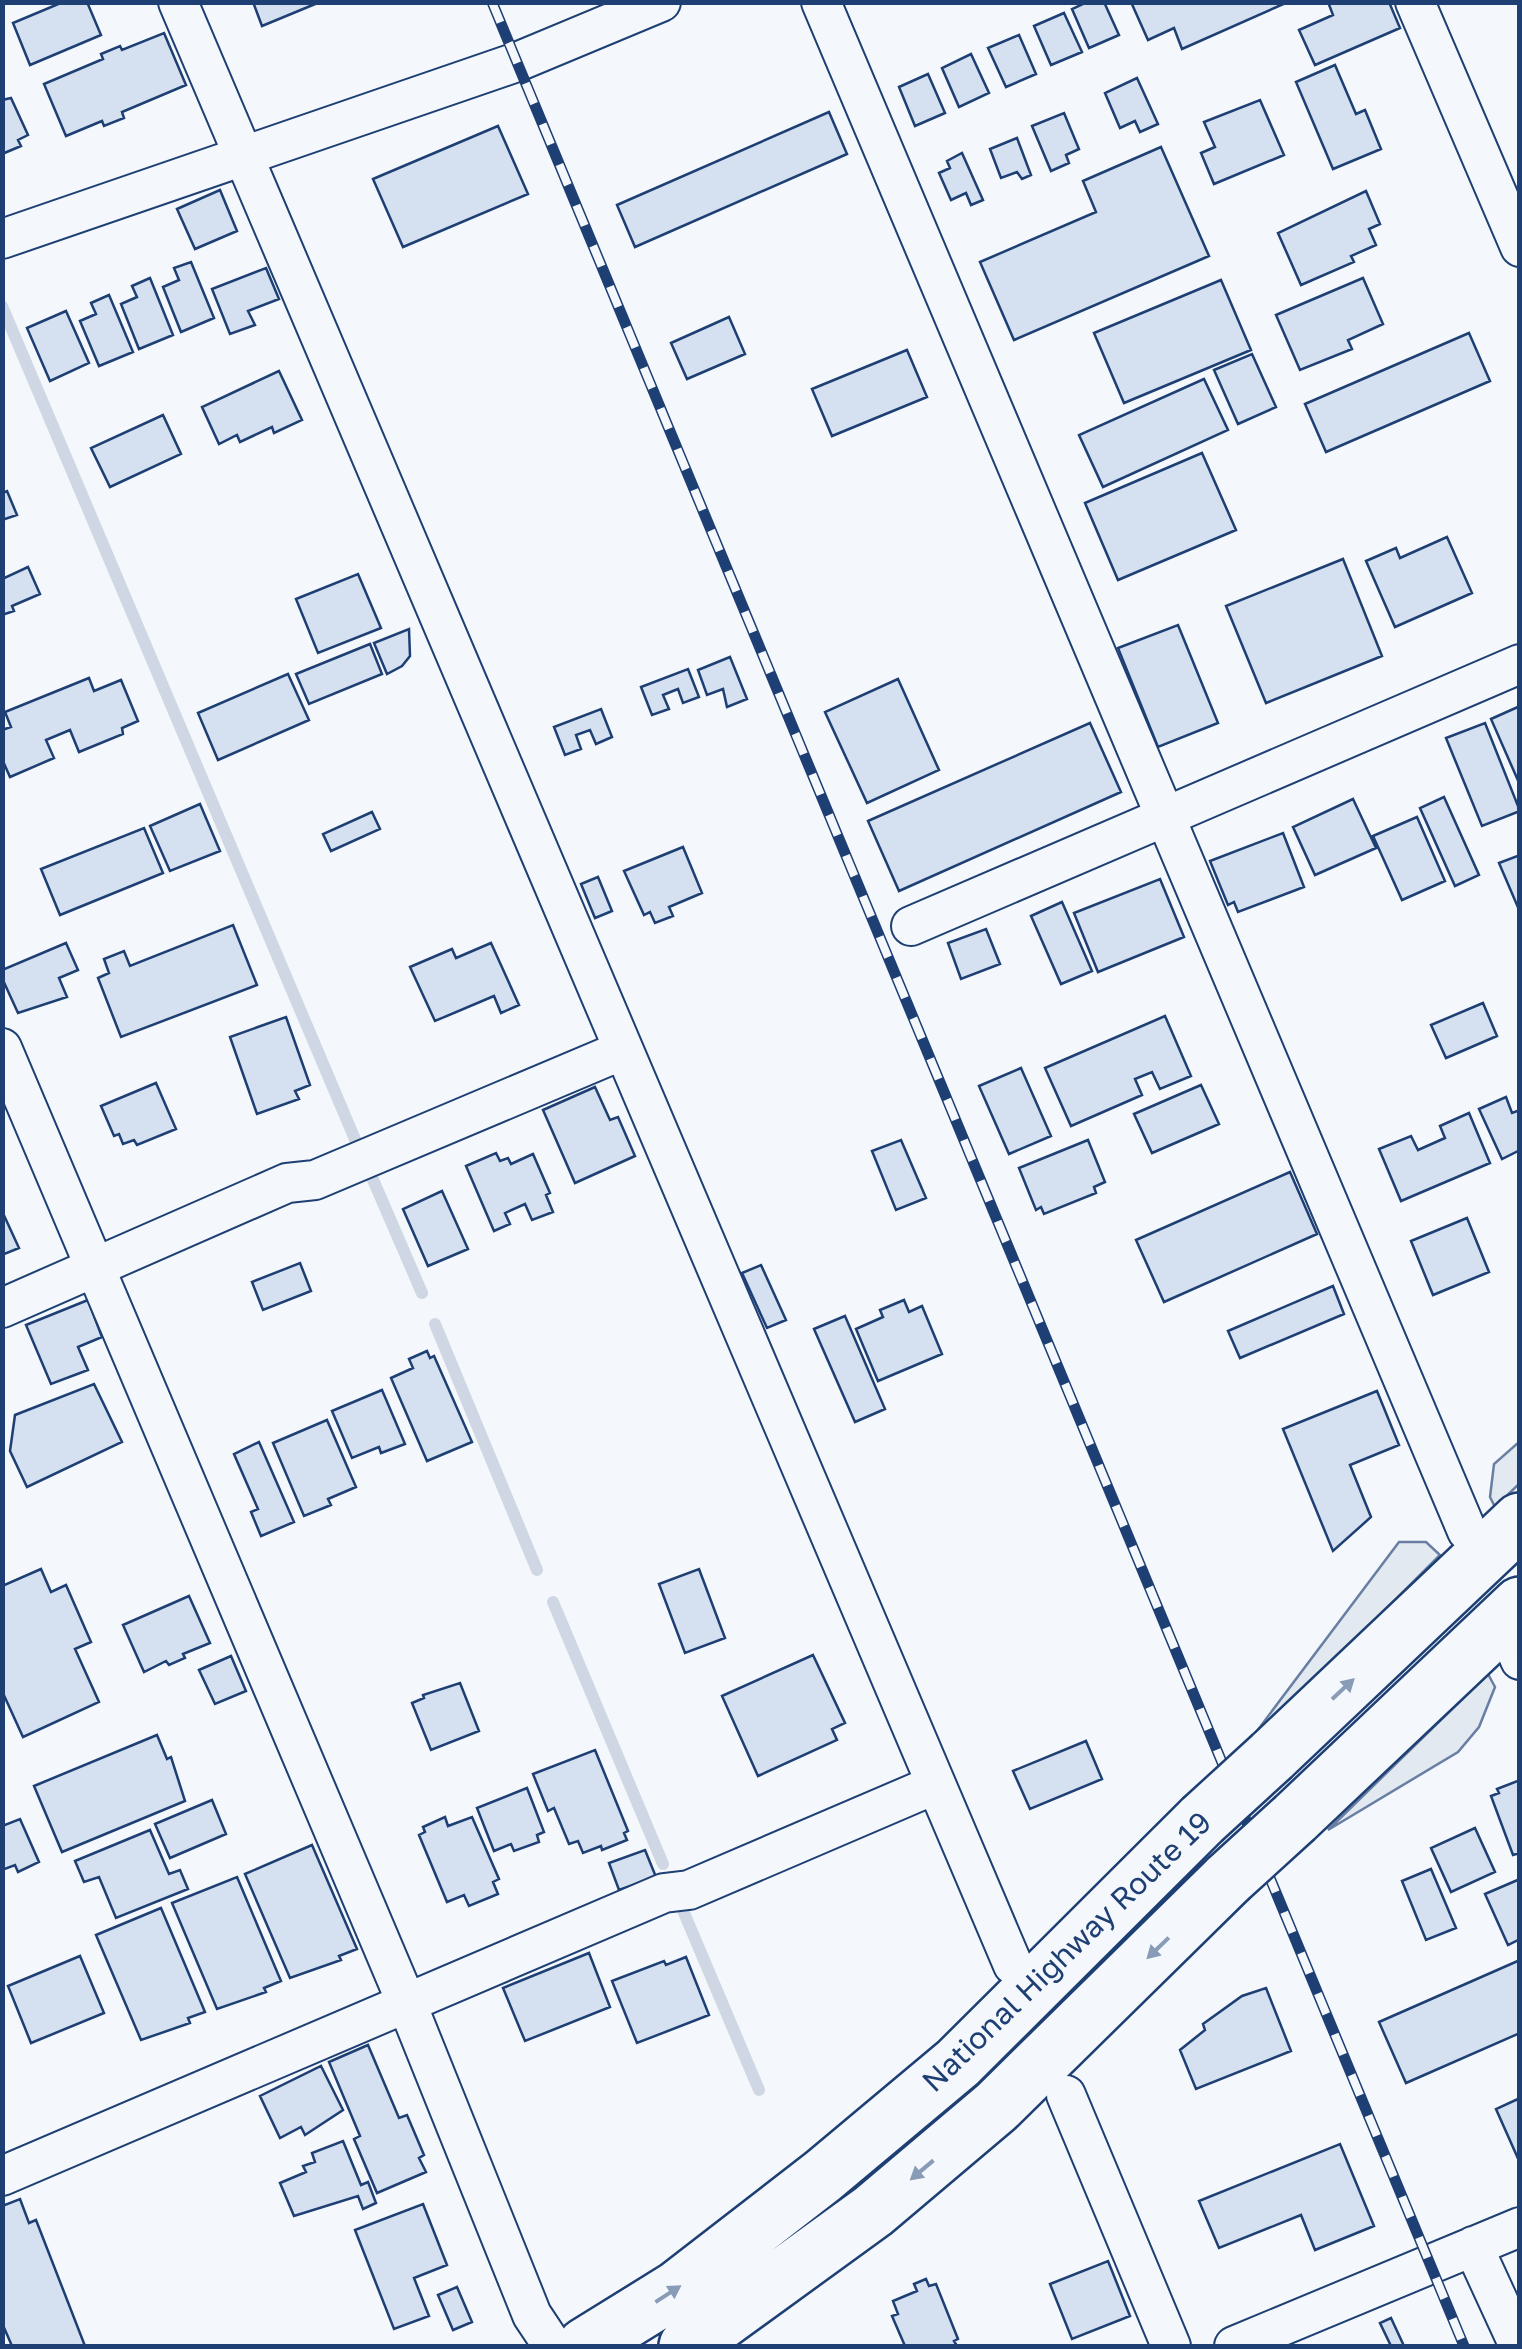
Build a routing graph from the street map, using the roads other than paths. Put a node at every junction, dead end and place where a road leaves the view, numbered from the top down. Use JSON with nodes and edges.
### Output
{"nodes":[{"id":1,"x":178,"y":2,"type":"edge"},
{"id":2,"x":661,"y":2,"type":"edge"},
{"id":3,"x":821,"y":2,"type":"edge"},
{"id":4,"x":1415,"y":2,"type":"edge"},
{"id":5,"x":242,"y":157,"type":"junction"},
{"id":6,"x":2,"y":239,"type":"edge"},
{"id":7,"x":1520,"y":246,"type":"edge"},
{"id":8,"x":1520,"y":664,"type":"edge"},
{"id":9,"x":1167,"y":816,"type":"junction"},
{"id":10,"x":911,"y":926,"type":"dead end"},
{"id":11,"x":2,"y":1048,"type":"edge"},
{"id":12,"x":622,"y":1050,"type":"junction"},
{"id":13,"x":96,"y":1268,"type":"junction"},
{"id":14,"x":2,"y":1308,"type":"edge"},
{"id":15,"x":1493,"y":1526,"type":"edge"},
{"id":16,"x":1518,"y":1638,"type":"edge"},
{"id":17,"x":934,"y":1785,"type":"junction"},
{"id":18,"x":1013,"y":1965,"type":"dead end"},
{"id":19,"x":407,"y":2004,"type":"junction"},
{"id":20,"x":1066,"y":2095,"type":"dead end"},
{"id":21,"x":2,"y":2176,"type":"edge"},
{"id":22,"x":1520,"y":2227,"type":"edge"},
{"id":23,"x":1473,"y":2246,"type":"junction"},
{"id":24,"x":566,"y":2343,"type":"edge"},
{"id":25,"x":687,"y":2346,"type":"edge"},
{"id":26,"x":1171,"y":2346,"type":"edge"},
{"id":27,"x":1234,"y":2346,"type":"edge"},
{"id":28,"x":1520,"y":2346,"type":"edge"}],
"edges":[{"from":1,"to":5,"type":"street"},
{"from":2,"to":5,"type":"street"},
{"from":3,"to":9,"type":"street"},
{"from":4,"to":7,"type":"street"},
{"from":5,"to":6,"type":"street"},
{"from":5,"to":12,"type":"street"},
{"from":8,"to":9,"type":"street"},
{"from":9,"to":10,"type":"street"},
{"from":9,"to":15,"type":"street"},
{"from":11,"to":13,"type":"street"},
{"from":12,"to":13,"type":"street"},
{"from":12,"to":17,"type":"street"},
{"from":13,"to":14,"type":"street"},
{"from":13,"to":19,"type":"street"},
{"from":24,"to":15,"type":"highway","name":"National Highway Route 19","one_way":true,"bridge":true},
{"from":16,"to":25,"type":"highway","name":"National Highway Route 19","one_way":true,"bridge":true},
{"from":17,"to":18,"type":"street"},
{"from":17,"to":19,"type":"street"},
{"from":19,"to":21,"type":"street"},
{"from":19,"to":24,"type":"street"},
{"from":20,"to":26,"type":"street"},
{"from":22,"to":23,"type":"street"},
{"from":23,"to":27,"type":"street"},
{"from":23,"to":28,"type":"street"}]}
